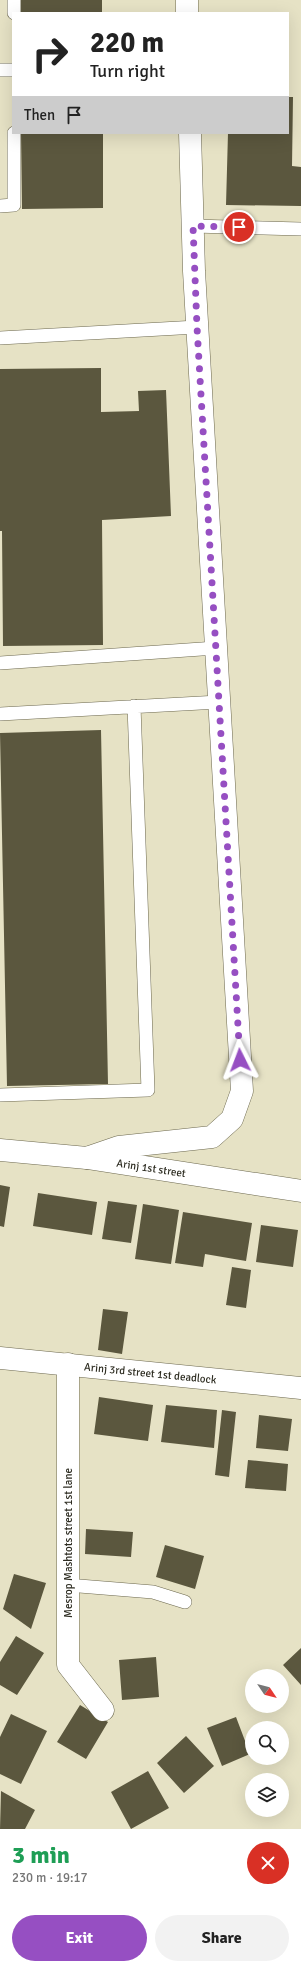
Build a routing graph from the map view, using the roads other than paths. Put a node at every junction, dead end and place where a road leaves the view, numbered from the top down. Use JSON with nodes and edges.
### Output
{"nodes":[{"id":1,"x":14,"y":0,"type":"edge"},
{"id":2,"x":187,"y":0,"type":"edge"},
{"id":3,"x":14,"y":12,"type":"edge"},
{"id":4,"x":188,"y":12,"type":"edge"},
{"id":5,"x":0,"y":70,"type":"edge"},
{"id":6,"x":12,"y":70,"type":"edge"},
{"id":7,"x":14,"y":134,"type":"edge"},
{"id":8,"x":190,"y":134,"type":"edge"},
{"id":9,"x":0,"y":206,"type":"edge"},
{"id":10,"x":193,"y":226,"type":"junction"},
{"id":11,"x":301,"y":229,"type":"edge"},
{"id":12,"x":197,"y":327,"type":"junction"},
{"id":13,"x":0,"y":338,"type":"edge"},
{"id":14,"x":216,"y":648,"type":"junction"},
{"id":15,"x":0,"y":663,"type":"edge"},
{"id":16,"x":219,"y":702,"type":"junction"},
{"id":17,"x":134,"y":706,"type":"junction"},
{"id":18,"x":0,"y":714,"type":"edge"},
{"id":19,"x":0,"y":1095,"type":"edge"},
{"id":20,"x":0,"y":1150,"type":"edge"},
{"id":21,"x":87,"y":1158,"type":"junction"},
{"id":22,"x":301,"y":1191,"type":"edge"},
{"id":23,"x":0,"y":1358,"type":"edge"},
{"id":24,"x":68,"y":1364,"type":"junction"},
{"id":25,"x":301,"y":1388,"type":"edge"},
{"id":26,"x":67,"y":1585,"type":"junction"},
{"id":27,"x":185,"y":1602,"type":"dead end"},
{"id":28,"x":103,"y":1710,"type":"dead end"}],
"edges":[{"from":1,"to":3,"type":"lane"},
{"from":2,"to":4,"type":"street"},
{"from":5,"to":6,"type":"lane"},
{"from":7,"to":9,"type":"lane"},
{"from":8,"to":10,"type":"street"},
{"from":10,"to":11,"type":"lane"},
{"from":10,"to":12,"type":"street"},
{"from":12,"to":13,"type":"lane"},
{"from":12,"to":14,"type":"street"},
{"from":14,"to":15,"type":"lane"},
{"from":14,"to":16,"type":"street"},
{"from":16,"to":17,"type":"lane"},
{"from":16,"to":21,"type":"street"},
{"from":17,"to":18,"type":"lane"},
{"from":17,"to":19,"type":"lane"},
{"from":20,"to":21,"type":"street","name":"Arinj 1st street"},
{"from":21,"to":22,"type":"street","name":"Arinj 1st street"},
{"from":23,"to":24,"type":"street","name":"Arinj 3rd street 1st deadlock"},
{"from":24,"to":25,"type":"street","name":"Arinj 3rd street 1st deadlock"},
{"from":24,"to":26,"type":"street","name":"Mesrop Mashtots street 1st lane"},
{"from":26,"to":27,"type":"lane"},
{"from":26,"to":28,"type":"street","name":"Mesrop Mashtots street 1st lane"}]}
